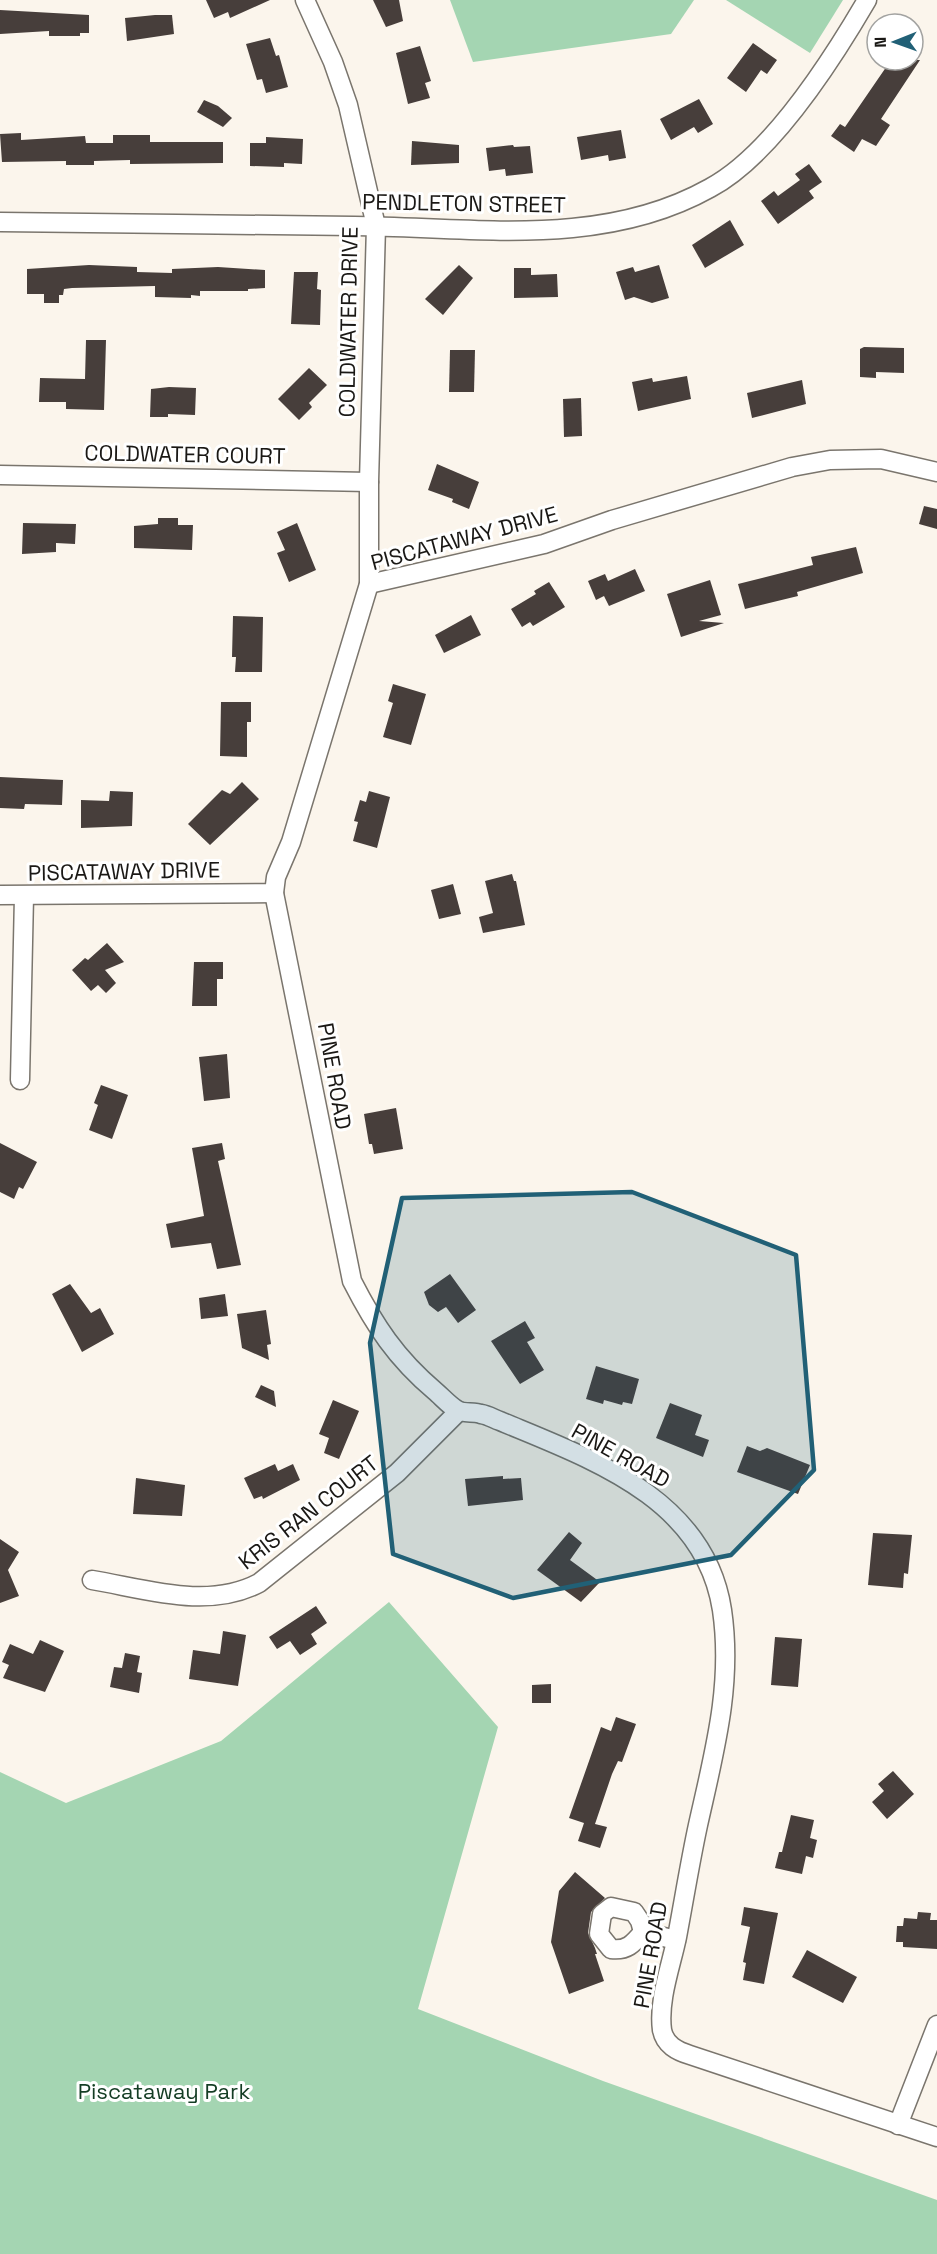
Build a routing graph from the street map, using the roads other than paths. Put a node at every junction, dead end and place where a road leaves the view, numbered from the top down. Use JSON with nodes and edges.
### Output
{"nodes":[{"id":1,"x":305,"y":0,"type":"edge"},
{"id":2,"x":867,"y":0,"type":"edge"},
{"id":3,"x":0,"y":222,"type":"edge"},
{"id":4,"x":376,"y":226,"type":"junction"},
{"id":5,"x":937,"y":472,"type":"edge"},
{"id":6,"x":0,"y":475,"type":"edge"},
{"id":7,"x":369,"y":482,"type":"junction"},
{"id":8,"x":369,"y":584,"type":"junction"},
{"id":9,"x":274,"y":893,"type":"junction"},
{"id":10,"x":0,"y":896,"type":"edge"},
{"id":11,"x":24,"y":896,"type":"junction"},
{"id":12,"x":20,"y":1080,"type":"dead end"},
{"id":13,"x":459,"y":1411,"type":"junction"},
{"id":14,"x":92,"y":1580,"type":"dead end"},
{"id":15,"x":643,"y":1932,"type":"dead end"},
{"id":16,"x":676,"y":1940,"type":"junction"},
{"id":17,"x":936,"y":2031,"type":"edge"},
{"id":18,"x":898,"y":2125,"type":"junction"},
{"id":19,"x":937,"y":2137,"type":"edge"}],
"edges":[{"from":1,"to":4,"type":"street","name":"COLDWATER DRIVE"},
{"from":2,"to":4,"type":"street","name":"PENDLETON STREET"},
{"from":3,"to":4,"type":"street","name":"PENDLETON STREET"},
{"from":4,"to":7,"type":"street","name":"COLDWATER DRIVE"},
{"from":5,"to":8,"type":"street","name":"PISCATAWAY DRIVE"},
{"from":6,"to":7,"type":"street","name":"COLDWATER COURT"},
{"from":7,"to":8,"type":"street","name":"COLDWATER DRIVE"},
{"from":8,"to":9,"type":"street","name":"PISCATAWAY DRIVE"},
{"from":9,"to":11,"type":"street","name":"PISCATAWAY DRIVE"},
{"from":9,"to":13,"type":"street","name":"PINE ROAD"},
{"from":10,"to":11,"type":"street","name":"PISCATAWAY DRIVE"},
{"from":11,"to":12,"type":"street"},
{"from":13,"to":14,"type":"street","name":"KRIS RAN COURT"},
{"from":13,"to":16,"type":"street","name":"PINE ROAD"},
{"from":15,"to":16,"type":"street"},
{"from":16,"to":18,"type":"street","name":"PINE ROAD"},
{"from":17,"to":18,"type":"street"},
{"from":18,"to":19,"type":"street","name":"PINE ROAD"}]}
